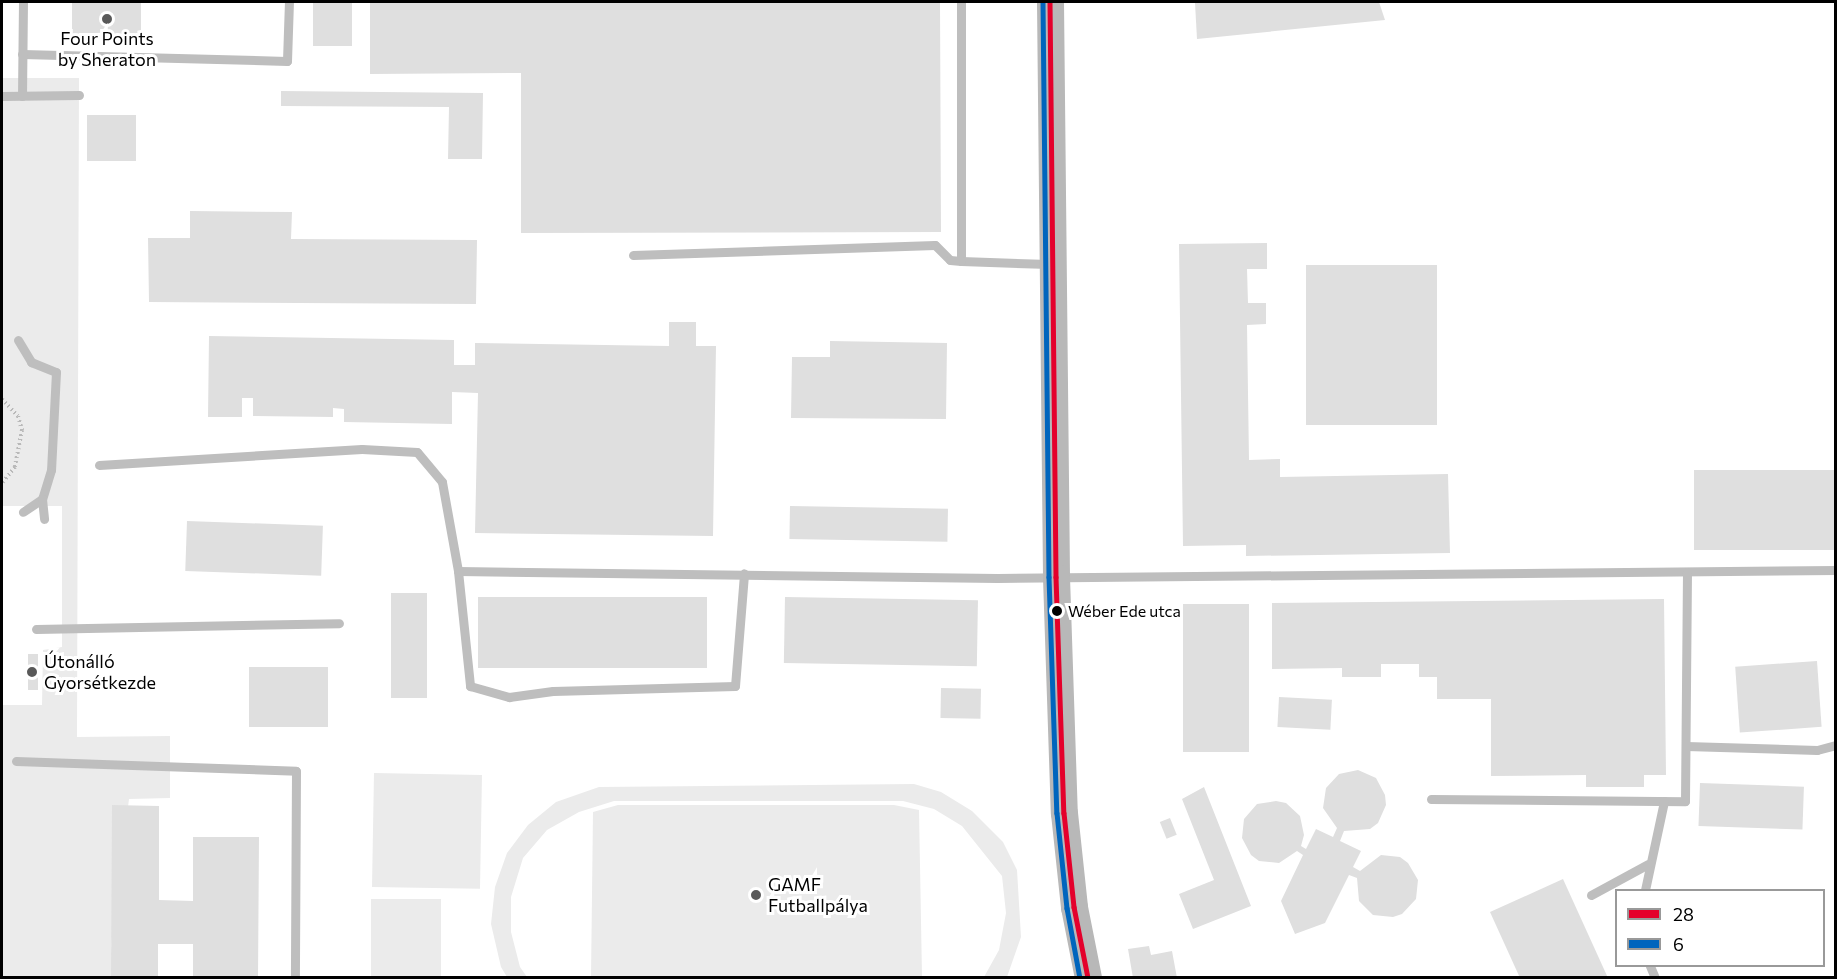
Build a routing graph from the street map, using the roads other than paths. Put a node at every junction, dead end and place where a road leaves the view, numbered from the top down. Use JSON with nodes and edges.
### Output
{"nodes":[{"id":1,"x":23,"y":2,"type":"edge"},
{"id":2,"x":289,"y":2,"type":"edge"},
{"id":3,"x":962,"y":2,"type":"edge"},
{"id":4,"x":1050,"y":2,"type":"edge"},
{"id":5,"x":22,"y":54,"type":"junction"},
{"id":6,"x":79,"y":95,"type":"dead end"},
{"id":7,"x":2,"y":96,"type":"edge"},
{"id":8,"x":22,"y":96,"type":"junction"},
{"id":9,"x":633,"y":255,"type":"dead end"},
{"id":10,"x":962,"y":261,"type":"junction"},
{"id":11,"x":1052,"y":265,"type":"junction"},
{"id":12,"x":18,"y":340,"type":"dead end"},
{"id":13,"x":99,"y":465,"type":"dead end"},
{"id":14,"x":42,"y":499,"type":"junction"},
{"id":15,"x":23,"y":512,"type":"dead end"},
{"id":16,"x":44,"y":519,"type":"dead end"},
{"id":17,"x":1836,"y":570,"type":"edge"},
{"id":18,"x":459,"y":571,"type":"junction"},
{"id":19,"x":1687,"y":572,"type":"junction"},
{"id":20,"x":744,"y":573,"type":"junction"},
{"id":21,"x":1056,"y":577,"type":"junction"},
{"id":22,"x":339,"y":623,"type":"dead end"},
{"id":23,"x":36,"y":629,"type":"dead end"},
{"id":24,"x":1836,"y":745,"type":"edge"},
{"id":25,"x":1686,"y":746,"type":"junction"},
{"id":26,"x":16,"y":761,"type":"dead end"},
{"id":27,"x":1431,"y":799,"type":"dead end"},
{"id":28,"x":1664,"y":801,"type":"junction"},
{"id":29,"x":1648,"y":864,"type":"junction"},
{"id":30,"x":1645,"y":889,"type":"edge"},
{"id":31,"x":1591,"y":895,"type":"dead end"},
{"id":32,"x":295,"y":978,"type":"edge"},
{"id":33,"x":1088,"y":978,"type":"edge"}],
"edges":[{"from":1,"to":5,"type":"lane"},
{"from":2,"to":5,"type":"lane"},
{"from":3,"to":10,"type":"lane"},
{"from":4,"to":11,"type":"street"},
{"from":5,"to":8,"type":"lane"},
{"from":6,"to":8,"type":"lane"},
{"from":7,"to":8,"type":"lane"},
{"from":9,"to":10,"type":"lane"},
{"from":10,"to":11,"type":"lane"},
{"from":11,"to":21,"type":"street"},
{"from":12,"to":14,"type":"lane"},
{"from":13,"to":18,"type":"lane"},
{"from":14,"to":15,"type":"lane"},
{"from":14,"to":16,"type":"lane"},
{"from":17,"to":19,"type":"lane"},
{"from":18,"to":20,"type":"lane"},
{"from":18,"to":20,"type":"lane"},
{"from":19,"to":21,"type":"lane"},
{"from":19,"to":25,"type":"lane"},
{"from":20,"to":21,"type":"lane"},
{"from":21,"to":33,"type":"street"},
{"from":22,"to":23,"type":"lane"},
{"from":24,"to":25,"type":"lane"},
{"from":25,"to":28,"type":"lane"},
{"from":26,"to":32,"type":"lane"},
{"from":27,"to":28,"type":"lane"},
{"from":28,"to":29,"type":"lane"},
{"from":29,"to":30,"type":"lane"},
{"from":29,"to":31,"type":"lane"}]}
